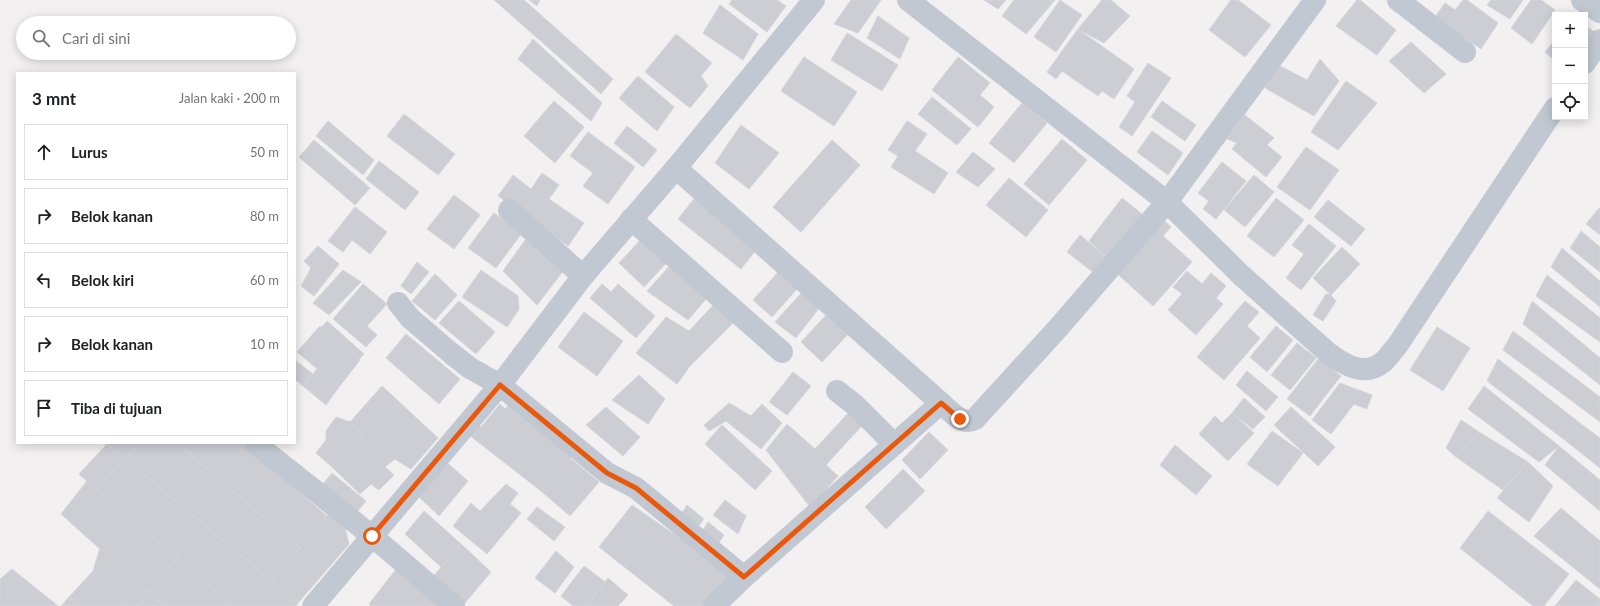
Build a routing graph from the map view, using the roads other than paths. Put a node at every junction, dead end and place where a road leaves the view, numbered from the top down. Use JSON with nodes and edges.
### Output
{"nodes":[{"id":1,"x":814,"y":0,"type":"edge"},
{"id":2,"x":908,"y":0,"type":"edge"},
{"id":3,"x":1316,"y":0,"type":"edge"},
{"id":4,"x":1398,"y":0,"type":"edge"},
{"id":5,"x":1582,"y":0,"type":"edge"},
{"id":6,"x":1600,"y":12,"type":"edge"},
{"id":7,"x":1600,"y":40,"type":"edge"},
{"id":8,"x":1465,"y":52,"type":"dead end"},
{"id":9,"x":1588,"y":58,"type":"edge"},
{"id":10,"x":1552,"y":113,"type":"edge"},
{"id":11,"x":676,"y":168,"type":"junction"},
{"id":12,"x":1167,"y":202,"type":"junction"},
{"id":13,"x":509,"y":210,"type":"dead end"},
{"id":14,"x":632,"y":219,"type":"junction"},
{"id":15,"x":583,"y":276,"type":"junction"},
{"id":16,"x":398,"y":303,"type":"dead end"},
{"id":17,"x":782,"y":352,"type":"dead end"},
{"id":18,"x":500,"y":385,"type":"junction"},
{"id":19,"x":837,"y":391,"type":"dead end"},
{"id":20,"x":941,"y":403,"type":"junction"},
{"id":21,"x":256,"y":444,"type":"edge"},
{"id":22,"x":894,"y":444,"type":"junction"},
{"id":23,"x":372,"y":536,"type":"junction"},
{"id":24,"x":744,"y":577,"type":"junction"},
{"id":25,"x":313,"y":606,"type":"edge"},
{"id":26,"x":454,"y":606,"type":"edge"},
{"id":27,"x":714,"y":606,"type":"edge"}],
"edges":[{"from":1,"to":11,"type":"street"},
{"from":2,"to":12,"type":"street"},
{"from":3,"to":12,"type":"street"},
{"from":4,"to":8,"type":"street"},
{"from":5,"to":6,"type":"street"},
{"from":7,"to":9,"type":"street"},
{"from":10,"to":12,"type":"street"},
{"from":11,"to":14,"type":"street"},
{"from":11,"to":20,"type":"street"},
{"from":12,"to":20,"type":"street"},
{"from":13,"to":15,"type":"street"},
{"from":14,"to":15,"type":"street"},
{"from":14,"to":17,"type":"street"},
{"from":15,"to":18,"type":"street"},
{"from":16,"to":18,"type":"street"},
{"from":18,"to":23,"type":"street"},
{"from":18,"to":24,"type":"street"},
{"from":19,"to":22,"type":"street"},
{"from":20,"to":22,"type":"street"},
{"from":21,"to":23,"type":"street"},
{"from":22,"to":24,"type":"street"},
{"from":23,"to":25,"type":"street"},
{"from":23,"to":26,"type":"street"},
{"from":24,"to":27,"type":"street"}]}
